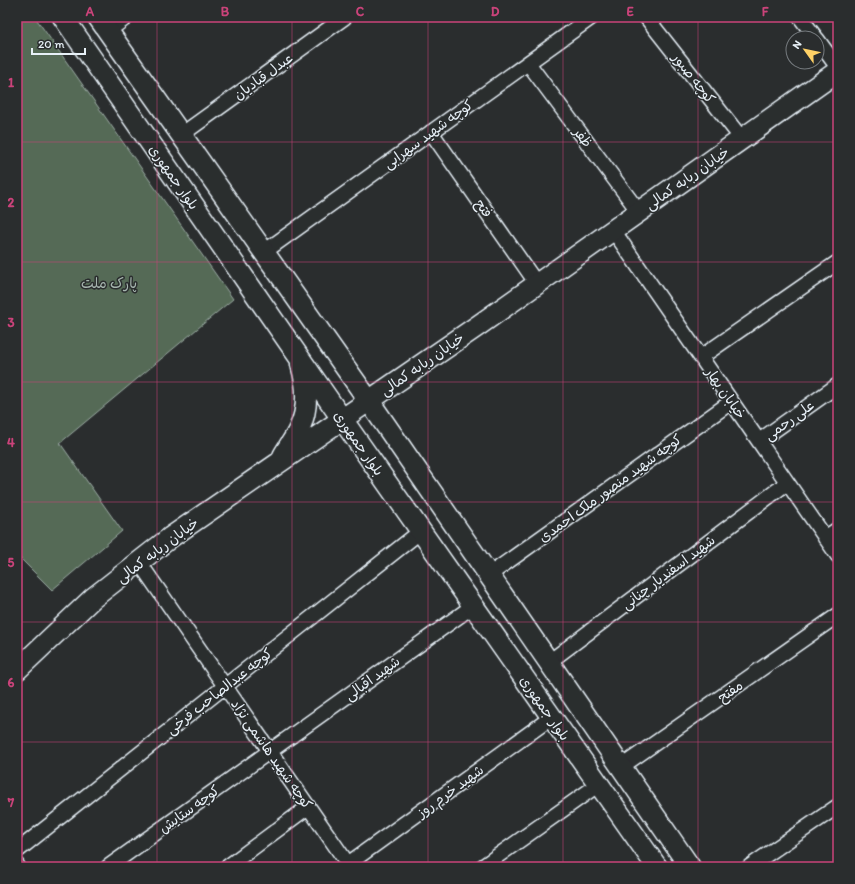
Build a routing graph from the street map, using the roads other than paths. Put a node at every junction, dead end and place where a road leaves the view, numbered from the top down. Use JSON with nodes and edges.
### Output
{"nodes":[{"id":1,"x":63,"y":17,"type":"edge"},
{"id":2,"x":127,"y":17,"type":"edge"},
{"id":3,"x":345,"y":17,"type":"edge"},
{"id":4,"x":592,"y":17,"type":"edge"},
{"id":5,"x":646,"y":17,"type":"edge"},
{"id":6,"x":800,"y":17,"type":"edge"},
{"id":7,"x":103,"y":24,"type":"edge"},
{"id":8,"x":809,"y":30,"type":"edge"},
{"id":9,"x":825,"y":51,"type":"edge"},
{"id":10,"x":528,"y":63,"type":"junction"},
{"id":11,"x":838,"y":68,"type":"edge"},
{"id":12,"x":838,"y":71,"type":"edge"},
{"id":13,"x":431,"y":132,"type":"junction"},
{"id":14,"x":181,"y":135,"type":"junction"},
{"id":15,"x":742,"y":139,"type":"junction"},
{"id":16,"x":639,"y":212,"type":"junction"},
{"id":17,"x":613,"y":230,"type":"junction"},
{"id":18,"x":264,"y":252,"type":"junction"},
{"id":19,"x":838,"y":262,"type":"edge"},
{"id":20,"x":537,"y":284,"type":"junction"},
{"id":21,"x":298,"y":355,"type":"junction"},
{"id":22,"x":701,"y":357,"type":"junction"},
{"id":23,"x":838,"y":384,"type":"edge"},
{"id":24,"x":369,"y":400,"type":"junction"},
{"id":25,"x":731,"y":402,"type":"junction"},
{"id":26,"x":342,"y":419,"type":"junction"},
{"id":27,"x":759,"y":441,"type":"junction"},
{"id":28,"x":279,"y":463,"type":"junction"},
{"id":29,"x":787,"y":483,"type":"junction"},
{"id":30,"x":838,"y":529,"type":"edge"},
{"id":31,"x":421,"y":531,"type":"junction"},
{"id":32,"x":825,"y":538,"type":"junction"},
{"id":33,"x":838,"y":556,"type":"edge"},
{"id":34,"x":139,"y":562,"type":"junction"},
{"id":35,"x":489,"y":575,"type":"junction"},
{"id":36,"x":473,"y":606,"type":"junction"},
{"id":37,"x":838,"y":615,"type":"edge"},
{"id":38,"x":549,"y":662,"type":"junction"},
{"id":39,"x":17,"y":670,"type":"edge"},
{"id":40,"x":225,"y":686,"type":"junction"},
{"id":41,"x":552,"y":717,"type":"junction"},
{"id":42,"x":270,"y":751,"type":"junction"},
{"id":43,"x":621,"y":768,"type":"junction"},
{"id":44,"x":599,"y":784,"type":"junction"},
{"id":45,"x":838,"y":806,"type":"edge"},
{"id":46,"x":308,"y":807,"type":"junction"},
{"id":47,"x":17,"y":851,"type":"edge"},
{"id":48,"x":349,"y":866,"type":"edge"},
{"id":49,"x":108,"y":867,"type":"edge"},
{"id":50,"x":227,"y":867,"type":"edge"},
{"id":51,"x":482,"y":867,"type":"edge"},
{"id":52,"x":657,"y":867,"type":"edge"},
{"id":53,"x":690,"y":867,"type":"edge"},
{"id":54,"x":749,"y":867,"type":"edge"}],
"edges":[{"from":1,"to":21,"type":"street","name":"بلوار جمهوری"},
{"from":2,"to":7,"type":"street"},
{"from":3,"to":14,"type":"street","name":"عبدل قبادیان"},
{"from":4,"to":10,"type":"street","name":"کوچه شهید سهرابی"},
{"from":5,"to":15,"type":"street","name":"کوچه صبور"},
{"from":6,"to":8,"type":"street"},
{"from":7,"to":14,"type":"street","name":"بلوار جمهوری"},
{"from":9,"to":11,"type":"street"},
{"from":10,"to":13,"type":"street","name":"کوچه شهید سهرابی"},
{"from":10,"to":16,"type":"street","name":"ظفر"},
{"from":12,"to":15,"type":"street","name":"خیابان ربابه کمالی"},
{"from":13,"to":18,"type":"street","name":"کوچه شهید سهرابی"},
{"from":13,"to":20,"type":"street","name":"فتح"},
{"from":14,"to":18,"type":"street","name":"بلوار جمهوری"},
{"from":15,"to":16,"type":"street","name":"خیابان ربابه کمالی"},
{"from":16,"to":17,"type":"street","name":"خیابان ربابه کمالی"},
{"from":17,"to":20,"type":"street","name":"خیابان ربابه کمالی"},
{"from":17,"to":22,"type":"street","name":"خیابان بهار"},
{"from":18,"to":24,"type":"street","name":"بلوار جمهوری"},
{"from":19,"to":22,"type":"street"},
{"from":20,"to":24,"type":"street","name":"خیابان ربابه کمالی"},
{"from":21,"to":26,"type":"street","name":"بلوار جمهوری"},
{"from":21,"to":28,"type":"street"},
{"from":22,"to":25,"type":"street","name":"خیابان بهار"},
{"from":23,"to":27,"type":"street","name":"علی رحمی"},
{"from":24,"to":26,"type":"street","name":"خیابان ربابه کمالی"},
{"from":24,"to":35,"type":"street","name":"بلوار جمهوری"},
{"from":25,"to":27,"type":"street","name":"خیابان بهار"},
{"from":25,"to":35,"type":"street","name":"کوچه شهید منصور ملک احمدی"},
{"from":26,"to":28,"type":"street","name":"خیابان ربابه کمالی"},
{"from":26,"to":31,"type":"street","name":"بلوار جمهوری"},
{"from":27,"to":29,"type":"street","name":"خیابان بهار"},
{"from":28,"to":34,"type":"street","name":"خیابان ربابه کمالی"},
{"from":29,"to":32,"type":"street","name":"خیابان بهار"},
{"from":29,"to":38,"type":"street","name":"شهید اسفندیار چنانی"},
{"from":30,"to":32,"type":"street"},
{"from":31,"to":36,"type":"street","name":"بلوار جمهوری"},
{"from":31,"to":40,"type":"street","name":"کوچه عبدالصاحب فرخی"},
{"from":32,"to":33,"type":"street","name":"خیابان بهار"},
{"from":34,"to":39,"type":"street","name":"خیابان ربابه کمالی"},
{"from":34,"to":40,"type":"street","name":"کوچه شهید هاشمی نژاد"},
{"from":35,"to":38,"type":"street","name":"بلوار جمهوری"},
{"from":36,"to":41,"type":"street","name":"بلوار جمهوری"},
{"from":36,"to":42,"type":"street","name":"شهید اقبالی"},
{"from":37,"to":43,"type":"street","name":"مفتح"},
{"from":38,"to":43,"type":"street","name":"بلوار جمهوری"},
{"from":40,"to":42,"type":"street","name":"کوچه شهید هاشمی نژاد"},
{"from":40,"to":47,"type":"street","name":"کوچه عبدالصاحب فرخی"},
{"from":41,"to":44,"type":"street","name":"بلوار جمهوری"},
{"from":41,"to":48,"type":"street","name":"شهید خرم روز"},
{"from":42,"to":46,"type":"street","name":"کوچه شهید هاشمی نژاد"},
{"from":42,"to":49,"type":"street","name":"کوچه ستایش"},
{"from":43,"to":53,"type":"street","name":"بلوار جمهوری"},
{"from":44,"to":51,"type":"street"},
{"from":44,"to":52,"type":"street","name":"بلوار جمهوری"},
{"from":45,"to":54,"type":"street"},
{"from":46,"to":48,"type":"street","name":"کوچه شهید هاشمی نژاد"},
{"from":46,"to":50,"type":"street"}]}
